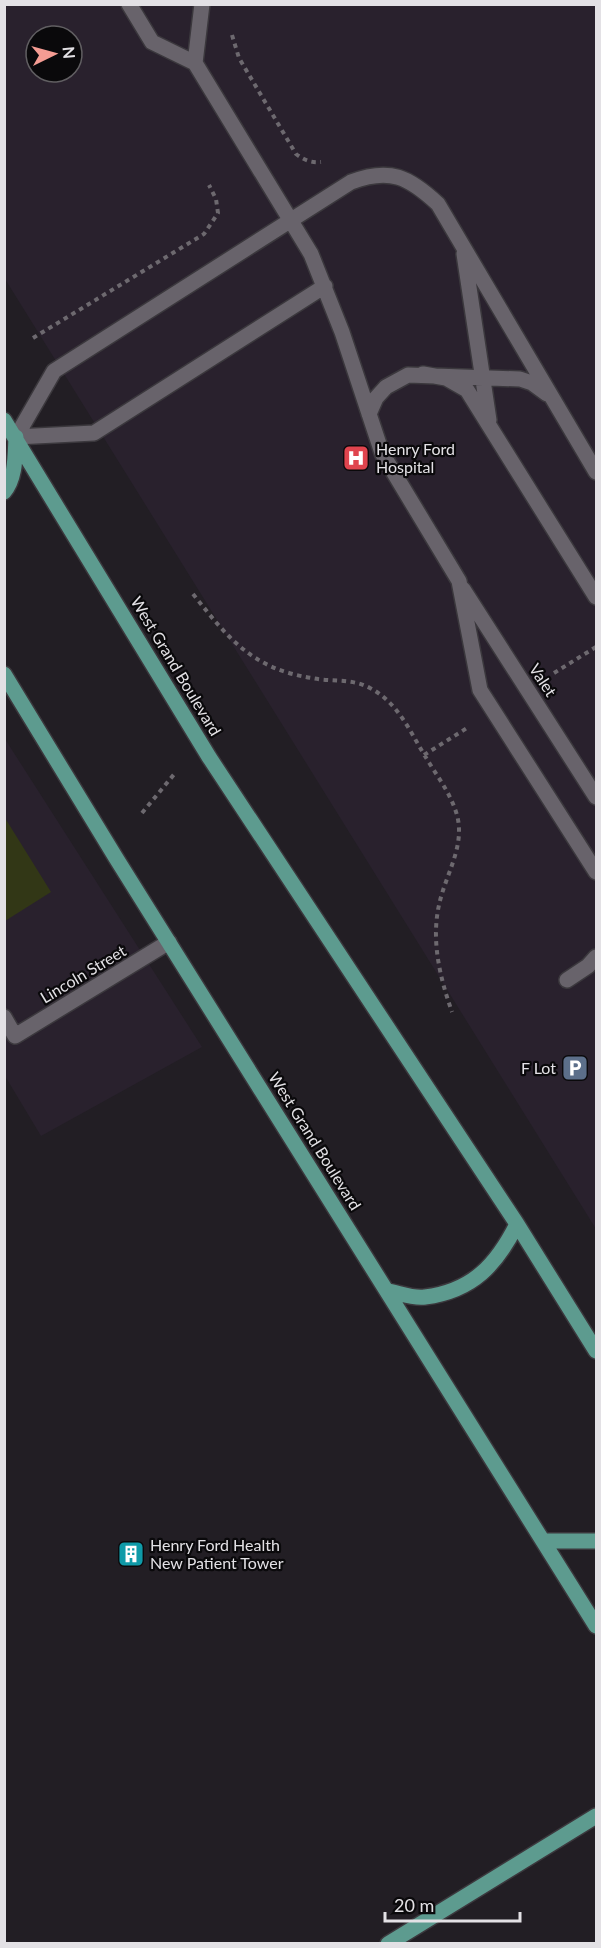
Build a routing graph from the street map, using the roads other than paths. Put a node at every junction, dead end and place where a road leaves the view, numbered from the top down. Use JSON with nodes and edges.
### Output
{"nodes":[{"id":1,"x":129,"y":4,"type":"edge"},
{"id":2,"x":202,"y":4,"type":"edge"},
{"id":3,"x":195,"y":63,"type":"junction"},
{"id":4,"x":291,"y":221,"type":"junction"},
{"id":5,"x":462,"y":246,"type":"junction"},
{"id":6,"x":325,"y":286,"type":"junction"},
{"id":7,"x":423,"y":374,"type":"junction"},
{"id":8,"x":482,"y":377,"type":"junction"},
{"id":9,"x":552,"y":398,"type":"junction"},
{"id":10,"x":369,"y":414,"type":"junction"},
{"id":11,"x":4,"y":420,"type":"edge"},
{"id":12,"x":489,"y":426,"type":"junction"},
{"id":13,"x":16,"y":437,"type":"junction"},
{"id":14,"x":597,"y":472,"type":"edge"},
{"id":15,"x":4,"y":492,"type":"edge"},
{"id":16,"x":459,"y":581,"type":"junction"},
{"id":17,"x":597,"y":597,"type":"edge"},
{"id":18,"x":4,"y":674,"type":"edge"},
{"id":19,"x":597,"y":797,"type":"edge"},
{"id":20,"x":597,"y":872,"type":"edge"},
{"id":21,"x":169,"y":942,"type":"junction"},
{"id":22,"x":597,"y":957,"type":"edge"},
{"id":23,"x":567,"y":980,"type":"dead end"},
{"id":24,"x":4,"y":1017,"type":"edge"},
{"id":25,"x":517,"y":1224,"type":"junction"},
{"id":26,"x":388,"y":1291,"type":"junction"},
{"id":27,"x":597,"y":1352,"type":"edge"},
{"id":28,"x":597,"y":1540,"type":"edge"},
{"id":29,"x":544,"y":1541,"type":"junction"},
{"id":30,"x":597,"y":1626,"type":"edge"},
{"id":31,"x":597,"y":1816,"type":"edge"},
{"id":32,"x":388,"y":1944,"type":"edge"}],
"edges":[{"from":1,"to":3,"type":"street"},
{"from":2,"to":3,"type":"street"},
{"from":3,"to":4,"type":"street","name":"Valet"},
{"from":4,"to":5,"type":"street"},
{"from":4,"to":6,"type":"street","name":"Valet"},
{"from":4,"to":13,"type":"street"},
{"from":5,"to":8,"type":"street"},
{"from":5,"to":9,"type":"street"},
{"from":6,"to":10,"type":"street","name":"Valet"},
{"from":6,"to":13,"type":"street"},
{"from":7,"to":8,"type":"street"},
{"from":7,"to":10,"type":"street"},
{"from":7,"to":12,"type":"street"},
{"from":8,"to":9,"type":"street"},
{"from":8,"to":12,"type":"street"},
{"from":9,"to":14,"type":"street"},
{"from":10,"to":16,"type":"street","name":"Valet"},
{"from":11,"to":13,"type":"main road","name":"West Grand Boulevard"},
{"from":12,"to":17,"type":"street"},
{"from":13,"to":15,"type":"main road"},
{"from":13,"to":25,"type":"main road","name":"West Grand Boulevard"},
{"from":16,"to":19,"type":"street","name":"Valet"},
{"from":16,"to":20,"type":"street"},
{"from":18,"to":21,"type":"main road","name":"West Grand Boulevard"},
{"from":21,"to":24,"type":"street","name":"Lincoln Street"},
{"from":21,"to":26,"type":"main road","name":"West Grand Boulevard"},
{"from":22,"to":23,"type":"street"},
{"from":25,"to":26,"type":"main road"},
{"from":25,"to":27,"type":"main road","name":"West Grand Boulevard"},
{"from":26,"to":29,"type":"main road","name":"West Grand Boulevard"},
{"from":28,"to":29,"type":"main road"},
{"from":29,"to":30,"type":"main road","name":"West Grand Boulevard"},
{"from":31,"to":32,"type":"main road"}]}
